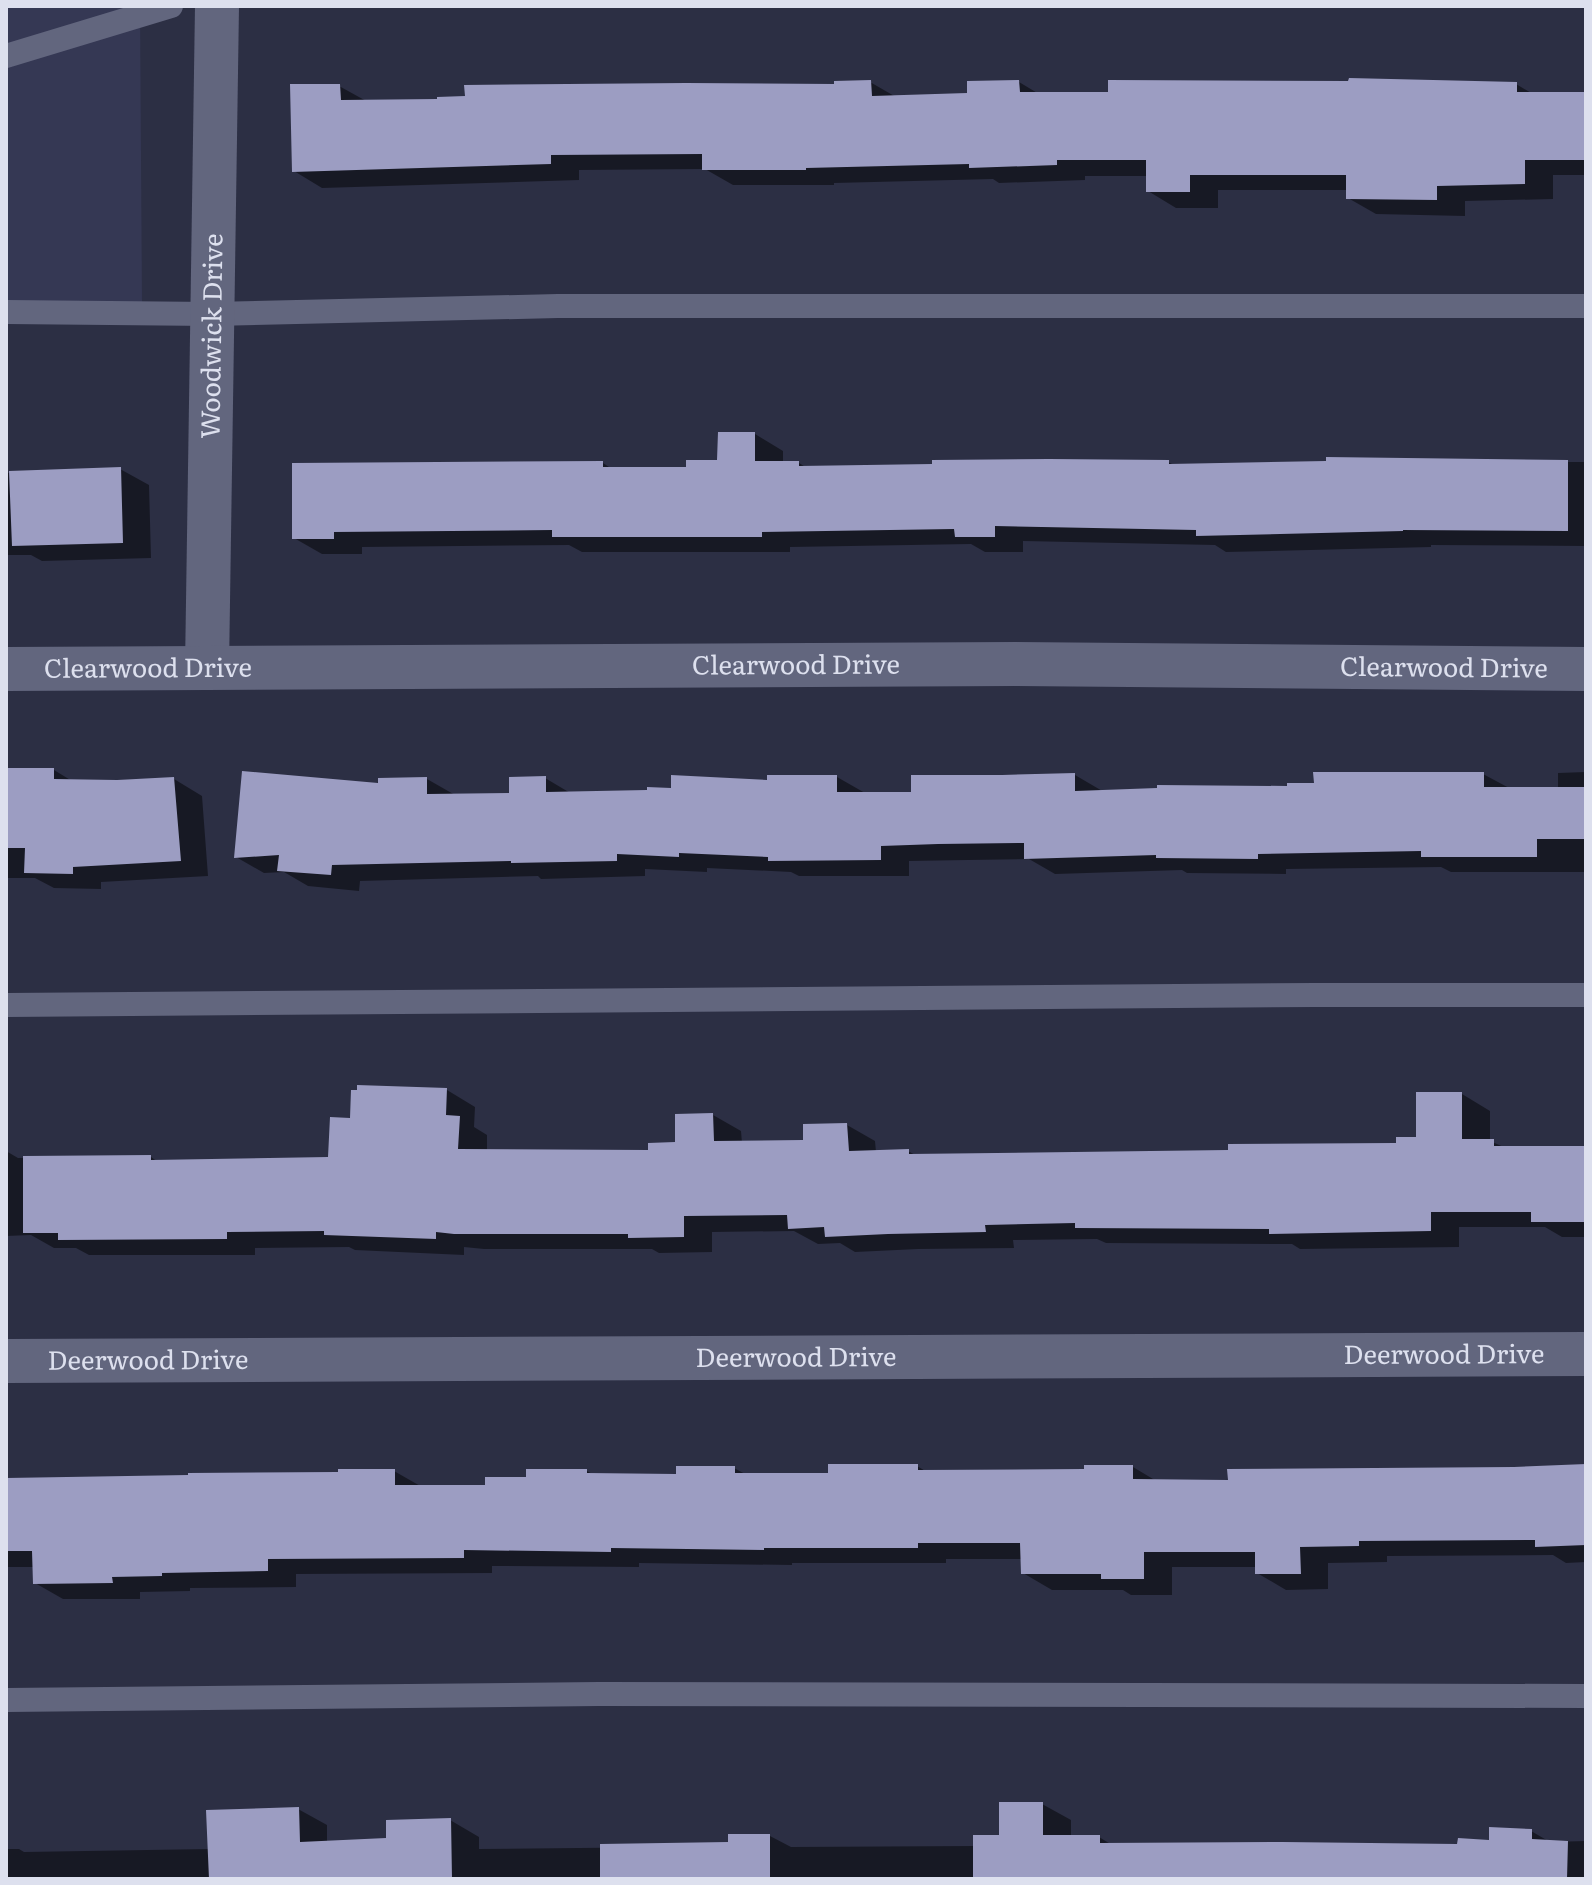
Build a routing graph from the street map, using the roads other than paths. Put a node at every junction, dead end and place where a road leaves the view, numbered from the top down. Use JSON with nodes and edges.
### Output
{"nodes":[{"id":1,"x":171,"y":6,"type":"edge"},
{"id":2,"x":217,"y":6,"type":"edge"},
{"id":3,"x":6,"y":56,"type":"edge"},
{"id":4,"x":1586,"y":306,"type":"edge"},
{"id":5,"x":6,"y":312,"type":"edge"},
{"id":6,"x":212,"y":314,"type":"junction"},
{"id":7,"x":207,"y":668,"type":"junction"},
{"id":8,"x":6,"y":669,"type":"edge"},
{"id":9,"x":1586,"y":669,"type":"edge"},
{"id":10,"x":1586,"y":995,"type":"edge"},
{"id":11,"x":6,"y":1005,"type":"edge"},
{"id":12,"x":1586,"y":1354,"type":"edge"},
{"id":13,"x":6,"y":1361,"type":"edge"},
{"id":14,"x":1586,"y":1696,"type":"edge"},
{"id":15,"x":6,"y":1700,"type":"edge"}],
"edges":[{"from":1,"to":3,"type":"lane"},
{"from":2,"to":6,"type":"street","name":"Woodwick Drive"},
{"from":4,"to":6,"type":"lane"},
{"from":5,"to":6,"type":"lane"},
{"from":6,"to":7,"type":"street","name":"Woodwick Drive"},
{"from":7,"to":8,"type":"street","name":"Clearwood Drive"},
{"from":7,"to":9,"type":"street","name":"Clearwood Drive"},
{"from":10,"to":11,"type":"lane"},
{"from":12,"to":13,"type":"street","name":"Deerwood Drive"},
{"from":14,"to":15,"type":"lane"}]}
